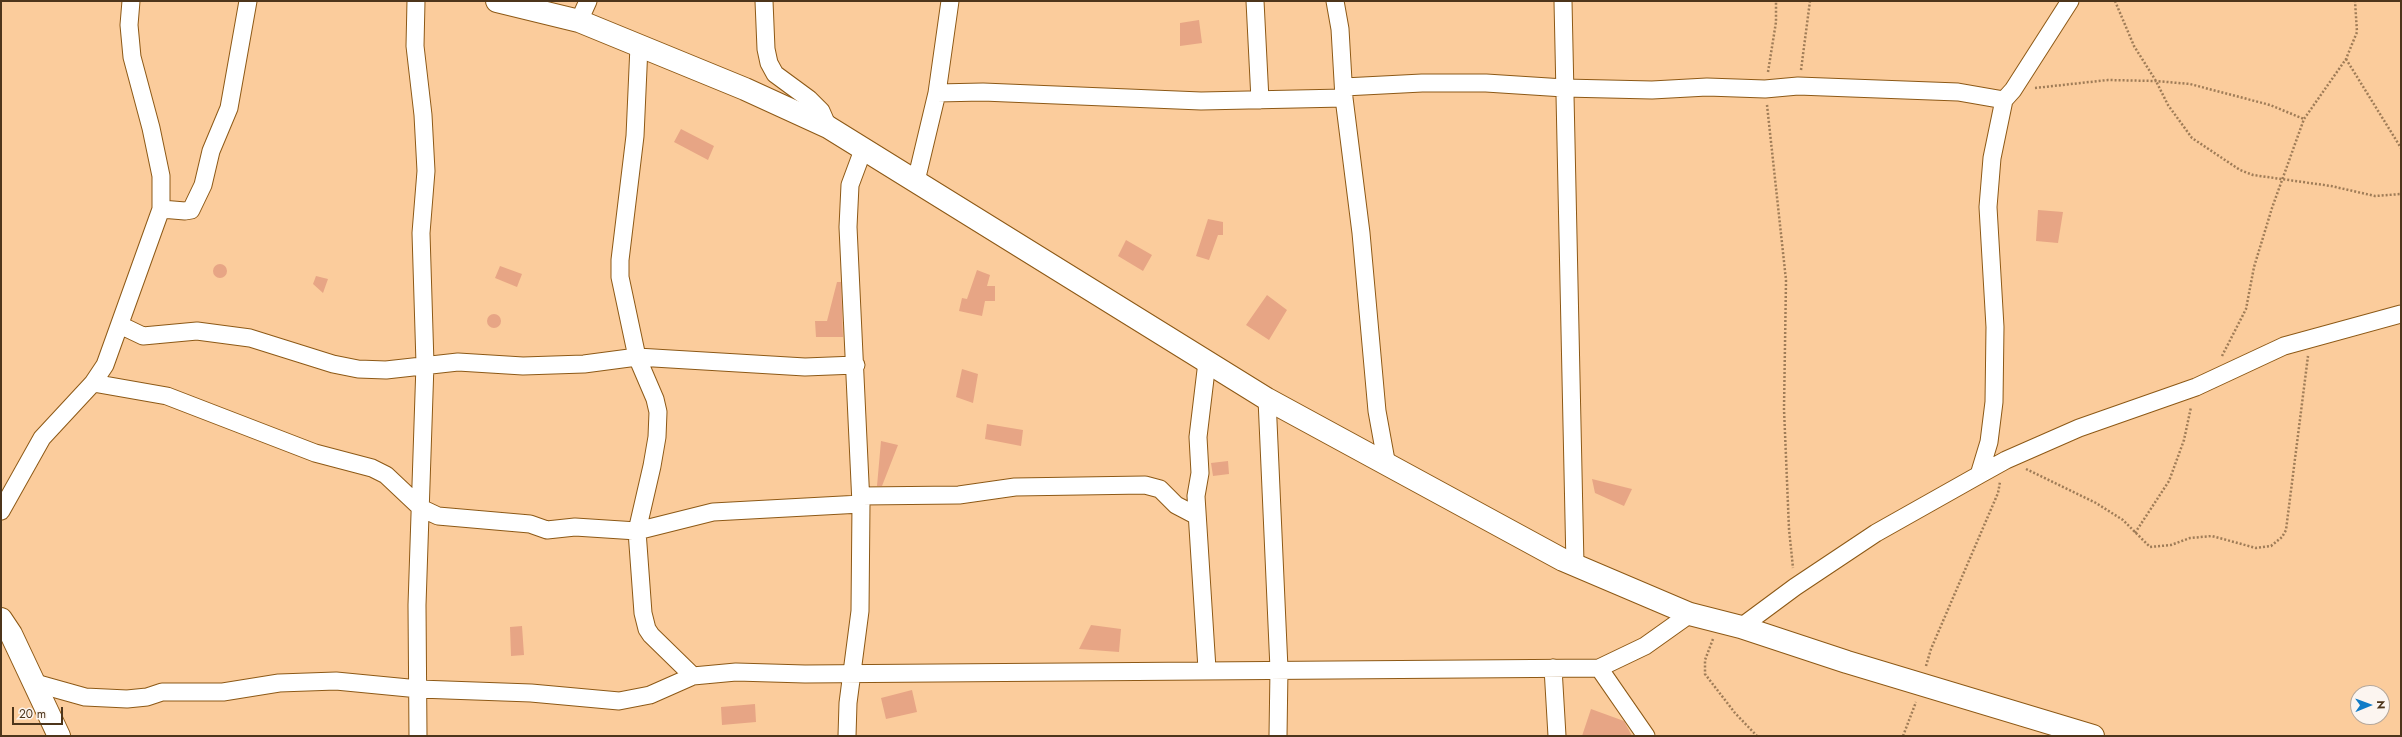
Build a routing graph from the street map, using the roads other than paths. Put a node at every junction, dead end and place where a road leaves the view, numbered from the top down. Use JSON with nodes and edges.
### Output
{"nodes":[{"id":1,"x":131,"y":1,"type":"edge"},
{"id":2,"x":248,"y":1,"type":"edge"},
{"id":3,"x":416,"y":1,"type":"edge"},
{"id":4,"x":497,"y":1,"type":"edge"},
{"id":5,"x":588,"y":1,"type":"edge"},
{"id":6,"x":764,"y":1,"type":"edge"},
{"id":7,"x":950,"y":1,"type":"edge"},
{"id":8,"x":1255,"y":1,"type":"edge"},
{"id":9,"x":1335,"y":1,"type":"edge"},
{"id":10,"x":1563,"y":1,"type":"edge"},
{"id":11,"x":2070,"y":1,"type":"edge"},
{"id":12,"x":579,"y":20,"type":"junction"},
{"id":13,"x":639,"y":46,"type":"junction"},
{"id":14,"x":1564,"y":88,"type":"junction"},
{"id":15,"x":1344,"y":92,"type":"junction"},
{"id":16,"x":937,"y":93,"type":"junction"},
{"id":17,"x":2009,"y":95,"type":"junction"},
{"id":18,"x":1260,"y":100,"type":"junction"},
{"id":19,"x":828,"y":127,"type":"junction"},
{"id":20,"x":864,"y":150,"type":"junction"},
{"id":21,"x":916,"y":181,"type":"junction"},
{"id":22,"x":161,"y":209,"type":"junction"},
{"id":23,"x":2401,"y":314,"type":"edge"},
{"id":24,"x":120,"y":325,"type":"junction"},
{"id":25,"x":637,"y":357,"type":"junction"},
{"id":26,"x":1207,"y":362,"type":"junction"},
{"id":27,"x":425,"y":364,"type":"junction"},
{"id":28,"x":856,"y":365,"type":"junction"},
{"id":29,"x":94,"y":383,"type":"junction"},
{"id":30,"x":1267,"y":400,"type":"junction"},
{"id":31,"x":1387,"y":466,"type":"junction"},
{"id":32,"x":1980,"y":475,"type":"junction"},
{"id":33,"x":861,"y":500,"type":"junction"},
{"id":34,"x":421,"y":508,"type":"junction"},
{"id":35,"x":1,"y":511,"type":"edge"},
{"id":36,"x":1196,"y":516,"type":"junction"},
{"id":37,"x":637,"y":531,"type":"junction"},
{"id":38,"x":1575,"y":565,"type":"junction"},
{"id":39,"x":1690,"y":614,"type":"junction"},
{"id":40,"x":1,"y":619,"type":"edge"},
{"id":41,"x":1741,"y":627,"type":"junction"},
{"id":42,"x":1553,"y":668,"type":"junction"},
{"id":43,"x":1599,"y":668,"type":"junction"},
{"id":44,"x":1207,"y":669,"type":"junction"},
{"id":45,"x":1279,"y":669,"type":"junction"},
{"id":46,"x":853,"y":673,"type":"junction"},
{"id":47,"x":693,"y":676,"type":"junction"},
{"id":48,"x":35,"y":683,"type":"junction"},
{"id":49,"x":419,"y":689,"type":"junction"},
{"id":50,"x":59,"y":736,"type":"edge"},
{"id":51,"x":418,"y":736,"type":"edge"},
{"id":52,"x":847,"y":736,"type":"edge"},
{"id":53,"x":1278,"y":736,"type":"edge"},
{"id":54,"x":1557,"y":736,"type":"edge"},
{"id":55,"x":1646,"y":736,"type":"edge"},
{"id":56,"x":2093,"y":736,"type":"edge"}],
"edges":[{"from":1,"to":22,"type":"street"},
{"from":2,"to":22,"type":"street"},
{"from":3,"to":27,"type":"street"},
{"from":4,"to":12,"type":"main road"},
{"from":5,"to":12,"type":"street"},
{"from":6,"to":19,"type":"street"},
{"from":7,"to":16,"type":"street"},
{"from":8,"to":18,"type":"street"},
{"from":9,"to":15,"type":"street"},
{"from":10,"to":14,"type":"street"},
{"from":11,"to":17,"type":"street"},
{"from":12,"to":13,"type":"main road"},
{"from":13,"to":19,"type":"main road"},
{"from":13,"to":25,"type":"street"},
{"from":14,"to":15,"type":"street"},
{"from":14,"to":17,"type":"street"},
{"from":14,"to":38,"type":"street"},
{"from":15,"to":18,"type":"street"},
{"from":15,"to":31,"type":"street"},
{"from":16,"to":18,"type":"street"},
{"from":16,"to":21,"type":"street"},
{"from":17,"to":32,"type":"street"},
{"from":19,"to":20,"type":"main road"},
{"from":20,"to":21,"type":"main road"},
{"from":20,"to":28,"type":"street"},
{"from":21,"to":26,"type":"main road"},
{"from":22,"to":24,"type":"street"},
{"from":23,"to":32,"type":"street"},
{"from":24,"to":27,"type":"street"},
{"from":24,"to":29,"type":"street"},
{"from":25,"to":27,"type":"street"},
{"from":25,"to":28,"type":"street"},
{"from":25,"to":37,"type":"street"},
{"from":26,"to":30,"type":"main road"},
{"from":26,"to":36,"type":"street"},
{"from":27,"to":34,"type":"street"},
{"from":28,"to":33,"type":"street"},
{"from":29,"to":34,"type":"street"},
{"from":29,"to":35,"type":"street"},
{"from":30,"to":31,"type":"main road"},
{"from":30,"to":45,"type":"street"},
{"from":31,"to":38,"type":"main road"},
{"from":32,"to":41,"type":"street"},
{"from":33,"to":36,"type":"street"},
{"from":33,"to":37,"type":"street"},
{"from":33,"to":46,"type":"street"},
{"from":34,"to":37,"type":"street"},
{"from":34,"to":49,"type":"street"},
{"from":36,"to":44,"type":"street"},
{"from":37,"to":47,"type":"street"},
{"from":38,"to":39,"type":"main road"},
{"from":39,"to":41,"type":"main road"},
{"from":39,"to":43,"type":"street"},
{"from":40,"to":48,"type":"main road"},
{"from":41,"to":56,"type":"main road"},
{"from":42,"to":43,"type":"street"},
{"from":42,"to":45,"type":"street"},
{"from":42,"to":54,"type":"street"},
{"from":43,"to":55,"type":"street"},
{"from":44,"to":45,"type":"street"},
{"from":44,"to":46,"type":"street"},
{"from":45,"to":53,"type":"street"},
{"from":46,"to":47,"type":"street"},
{"from":46,"to":52,"type":"street"},
{"from":47,"to":49,"type":"street"},
{"from":48,"to":49,"type":"street"},
{"from":48,"to":50,"type":"main road"},
{"from":49,"to":51,"type":"street"}]}
